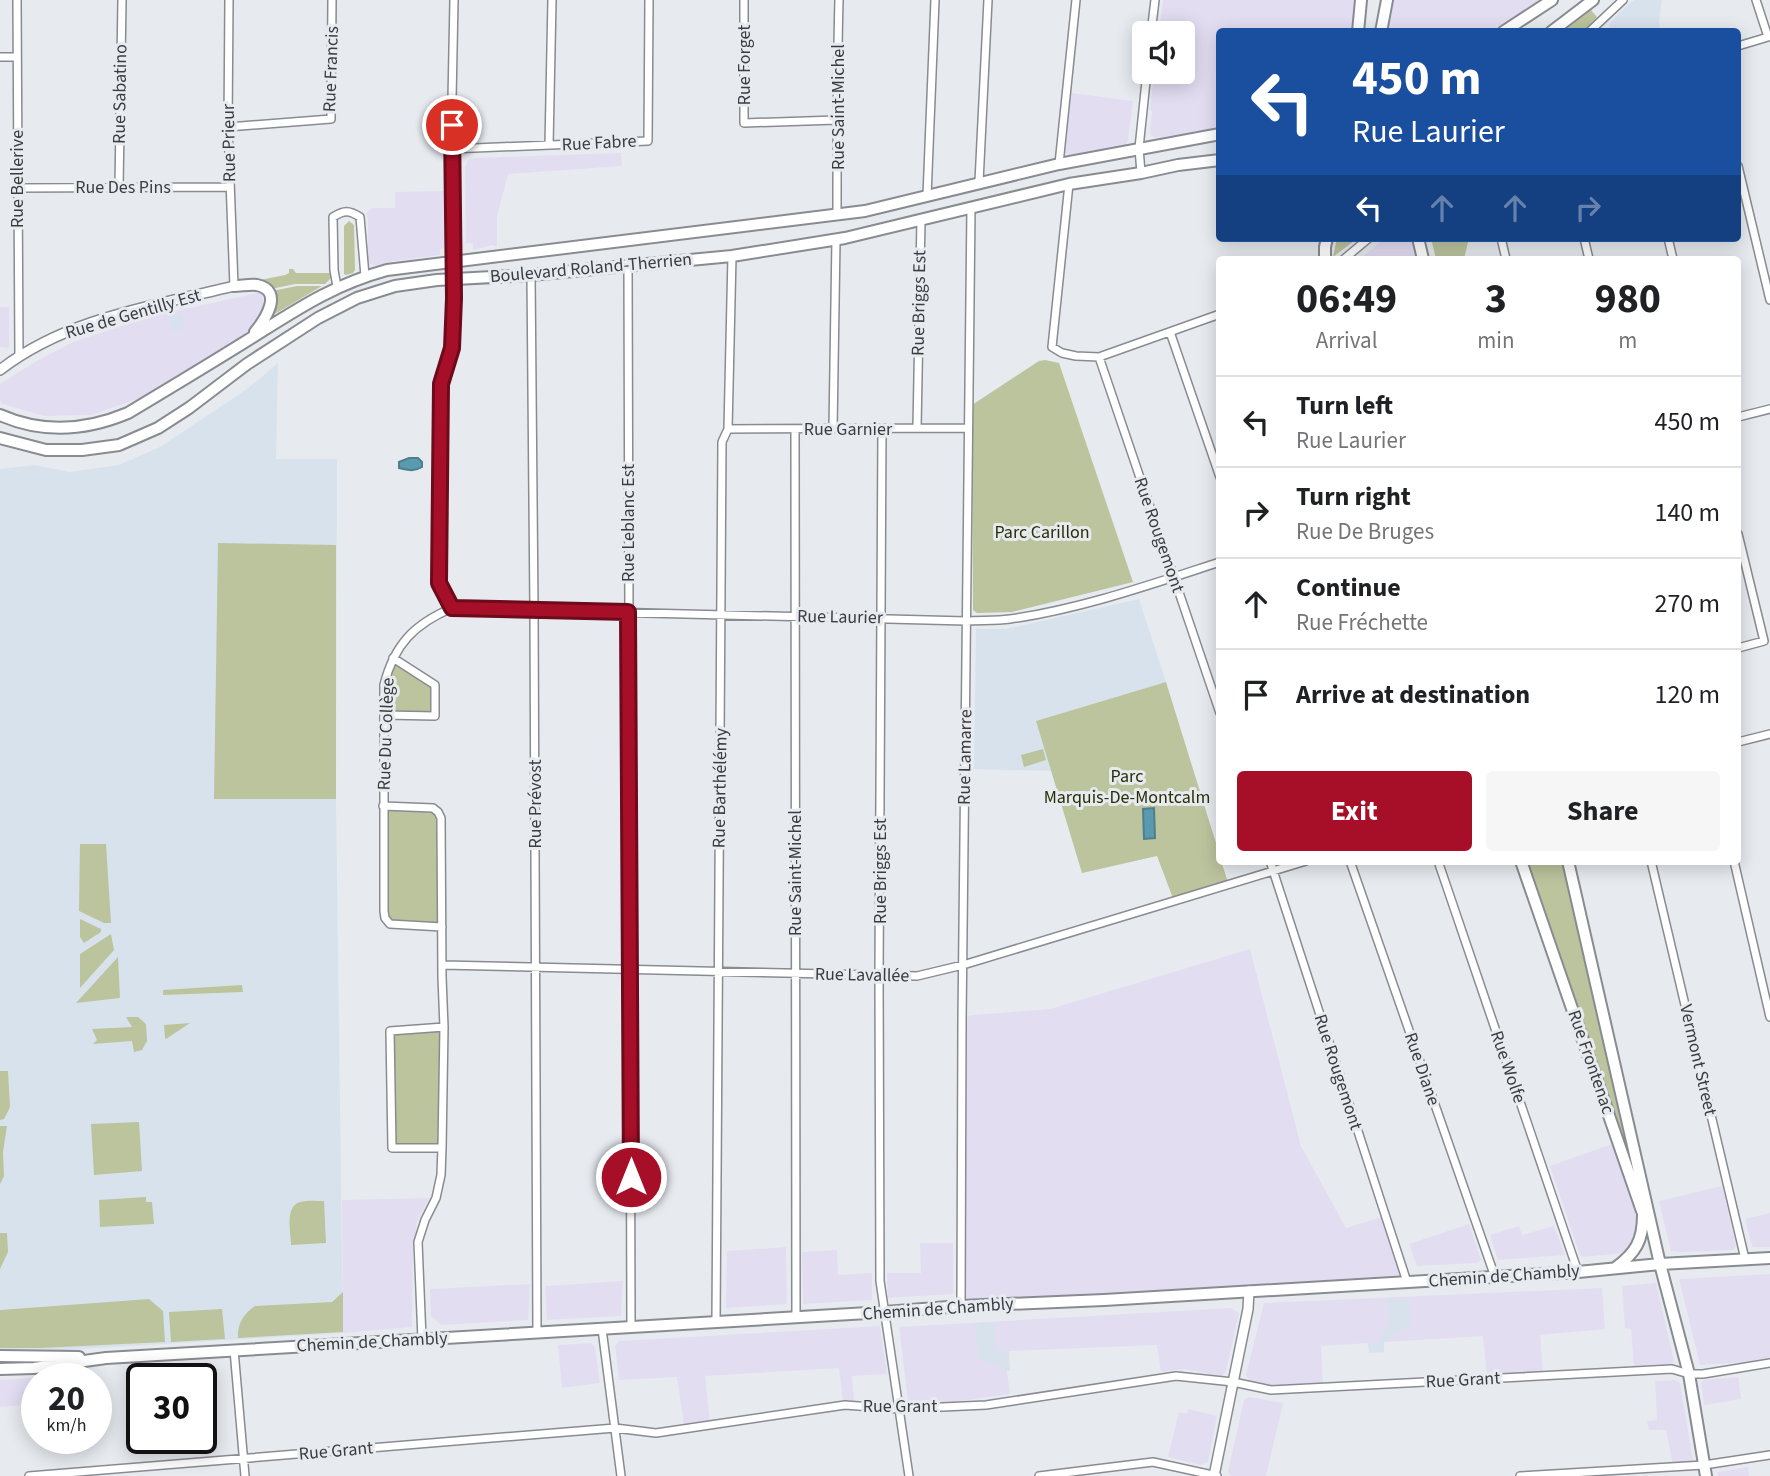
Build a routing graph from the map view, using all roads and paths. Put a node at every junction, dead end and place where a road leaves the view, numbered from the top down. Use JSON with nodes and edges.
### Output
{"nodes":[{"id":1,"x":17,"y":0,"type":"edge"},
{"id":2,"x":122,"y":0,"type":"edge"},
{"id":3,"x":229,"y":0,"type":"edge"},
{"id":4,"x":332,"y":0,"type":"edge"},
{"id":5,"x":454,"y":0,"type":"edge"},
{"id":6,"x":552,"y":0,"type":"edge"},
{"id":7,"x":649,"y":0,"type":"edge"},
{"id":8,"x":744,"y":0,"type":"edge"},
{"id":9,"x":839,"y":0,"type":"edge"},
{"id":10,"x":934,"y":0,"type":"edge"},
{"id":11,"x":988,"y":0,"type":"edge"},
{"id":12,"x":1076,"y":0,"type":"edge"},
{"id":13,"x":1155,"y":0,"type":"edge"},
{"id":14,"x":1361,"y":0,"type":"edge"},
{"id":15,"x":1387,"y":0,"type":"edge"},
{"id":16,"x":1552,"y":0,"type":"edge"},
{"id":17,"x":1593,"y":0,"type":"edge"},
{"id":18,"x":1623,"y":0,"type":"edge"},
{"id":19,"x":1756,"y":0,"type":"edge"},
{"id":20,"x":1152,"y":21,"type":"edge"},
{"id":21,"x":1358,"y":28,"type":"edge"},
{"id":22,"x":1382,"y":28,"type":"edge"},
{"id":23,"x":1509,"y":28,"type":"edge"},
{"id":24,"x":1556,"y":28,"type":"edge"},
{"id":25,"x":1596,"y":28,"type":"edge"},
{"id":26,"x":1741,"y":45,"type":"edge"},
{"id":27,"x":0,"y":57,"type":"edge"},
{"id":28,"x":16,"y":57,"type":"junction"},
{"id":29,"x":1146,"y":84,"type":"edge"},
{"id":30,"x":836,"y":120,"type":"junction"},
{"id":31,"x":228,"y":127,"type":"junction"},
{"id":32,"x":1216,"y":135,"type":"edge"},
{"id":33,"x":550,"y":145,"type":"junction"},
{"id":34,"x":1139,"y":148,"type":"junction"},
{"id":35,"x":451,"y":149,"type":"junction"},
{"id":36,"x":1216,"y":160,"type":"edge"},
{"id":37,"x":1059,"y":164,"type":"junction"},
{"id":38,"x":1141,"y":173,"type":"junction"},
{"id":39,"x":1741,"y":179,"type":"edge"},
{"id":40,"x":979,"y":182,"type":"junction"},
{"id":41,"x":1069,"y":184,"type":"junction"},
{"id":42,"x":119,"y":187,"type":"junction"},
{"id":43,"x":230,"y":187,"type":"junction"},
{"id":44,"x":17,"y":188,"type":"junction"},
{"id":45,"x":927,"y":196,"type":"junction"},
{"id":46,"x":971,"y":208,"type":"junction"},
{"id":47,"x":837,"y":215,"type":"junction"},
{"id":48,"x":921,"y":220,"type":"junction"},
{"id":49,"x":836,"y":240,"type":"junction"},
{"id":50,"x":1363,"y":242,"type":"edge"},
{"id":51,"x":732,"y":256,"type":"junction"},
{"id":52,"x":1347,"y":256,"type":"edge"},
{"id":53,"x":453,"y":261,"type":"junction"},
{"id":54,"x":628,"y":265,"type":"junction"},
{"id":55,"x":531,"y":275,"type":"junction"},
{"id":56,"x":365,"y":276,"type":"junction"},
{"id":57,"x":454,"y":280,"type":"junction"},
{"id":58,"x":234,"y":286,"type":"junction"},
{"id":59,"x":337,"y":287,"type":"junction"},
{"id":60,"x":1770,"y":300,"type":"edge"},
{"id":61,"x":1216,"y":315,"type":"edge"},
{"id":62,"x":1170,"y":332,"type":"junction"},
{"id":63,"x":250,"y":339,"type":"junction"},
{"id":64,"x":19,"y":357,"type":"junction"},
{"id":65,"x":1099,"y":357,"type":"junction"},
{"id":66,"x":0,"y":370,"type":"edge"},
{"id":67,"x":1770,"y":409,"type":"edge"},
{"id":68,"x":0,"y":415,"type":"edge"},
{"id":69,"x":1741,"y":416,"type":"edge"},
{"id":70,"x":917,"y":428,"type":"junction"},
{"id":71,"x":968,"y":428,"type":"junction"},
{"id":72,"x":728,"y":429,"type":"junction"},
{"id":73,"x":795,"y":429,"type":"junction"},
{"id":74,"x":833,"y":429,"type":"junction"},
{"id":75,"x":882,"y":429,"type":"junction"},
{"id":76,"x":0,"y":438,"type":"edge"},
{"id":77,"x":1216,"y":465,"type":"edge"},
{"id":78,"x":1741,"y":546,"type":"edge"},
{"id":79,"x":1216,"y":563,"type":"edge"},
{"id":80,"x":1174,"y":577,"type":"junction"},
{"id":81,"x":452,"y":608,"type":"junction"},
{"id":82,"x":534,"y":610,"type":"junction"},
{"id":83,"x":628,"y":612,"type":"junction"},
{"id":84,"x":722,"y":614,"type":"junction"},
{"id":85,"x":795,"y":616,"type":"junction"},
{"id":86,"x":881,"y":618,"type":"junction"},
{"id":87,"x":966,"y":621,"type":"junction"},
{"id":88,"x":1741,"y":647,"type":"edge"},
{"id":89,"x":393,"y":658,"type":"junction"},
{"id":90,"x":1216,"y":700,"type":"edge"},
{"id":91,"x":384,"y":715,"type":"junction"},
{"id":92,"x":1770,"y":734,"type":"edge"},
{"id":93,"x":1741,"y":741,"type":"edge"},
{"id":94,"x":383,"y":806,"type":"junction"},
{"id":95,"x":1271,"y":865,"type":"edge"},
{"id":96,"x":1293,"y":865,"type":"edge"},
{"id":97,"x":1351,"y":865,"type":"edge"},
{"id":98,"x":1439,"y":865,"type":"edge"},
{"id":99,"x":1522,"y":865,"type":"edge"},
{"id":100,"x":1569,"y":865,"type":"edge"},
{"id":101,"x":1652,"y":865,"type":"edge"},
{"id":102,"x":1735,"y":865,"type":"edge"},
{"id":103,"x":1273,"y":871,"type":"junction"},
{"id":104,"x":442,"y":927,"type":"junction"},
{"id":105,"x":443,"y":965,"type":"junction"},
{"id":106,"x":963,"y":965,"type":"junction"},
{"id":107,"x":535,"y":967,"type":"junction"},
{"id":108,"x":630,"y":970,"type":"junction"},
{"id":109,"x":718,"y":972,"type":"junction"},
{"id":110,"x":795,"y":974,"type":"junction"},
{"id":111,"x":879,"y":975,"type":"junction"},
{"id":112,"x":1770,"y":1017,"type":"edge"},
{"id":113,"x":444,"y":1027,"type":"junction"},
{"id":114,"x":442,"y":1147,"type":"junction"},
{"id":115,"x":1643,"y":1214,"type":"junction"},
{"id":116,"x":1770,"y":1258,"type":"edge"},
{"id":117,"x":1745,"y":1259,"type":"junction"},
{"id":118,"x":1660,"y":1264,"type":"junction"},
{"id":119,"x":1614,"y":1268,"type":"junction"},
{"id":120,"x":1578,"y":1272,"type":"junction"},
{"id":121,"x":1495,"y":1277,"type":"junction"},
{"id":122,"x":1407,"y":1282,"type":"junction"},
{"id":123,"x":1248,"y":1291,"type":"junction"},
{"id":124,"x":961,"y":1306,"type":"junction"},
{"id":125,"x":885,"y":1312,"type":"junction"},
{"id":126,"x":796,"y":1318,"type":"junction"},
{"id":127,"x":716,"y":1322,"type":"junction"},
{"id":128,"x":631,"y":1327,"type":"junction"},
{"id":129,"x":601,"y":1329,"type":"junction"},
{"id":130,"x":537,"y":1332,"type":"junction"},
{"id":131,"x":422,"y":1339,"type":"junction"},
{"id":132,"x":234,"y":1350,"type":"junction"},
{"id":133,"x":0,"y":1356,"type":"edge"},
{"id":134,"x":106,"y":1358,"type":"junction"},
{"id":135,"x":1770,"y":1363,"type":"edge"},
{"id":136,"x":0,"y":1369,"type":"edge"},
{"id":137,"x":1689,"y":1374,"type":"junction"},
{"id":138,"x":1233,"y":1382,"type":"junction"},
{"id":139,"x":899,"y":1409,"type":"junction"},
{"id":140,"x":615,"y":1428,"type":"junction"},
{"id":141,"x":1770,"y":1455,"type":"edge"},
{"id":142,"x":243,"y":1458,"type":"junction"},
{"id":143,"x":1705,"y":1470,"type":"edge"},
{"id":144,"x":29,"y":1476,"type":"edge"},
{"id":145,"x":245,"y":1476,"type":"edge"},
{"id":146,"x":621,"y":1476,"type":"edge"},
{"id":147,"x":909,"y":1476,"type":"edge"},
{"id":148,"x":1039,"y":1476,"type":"edge"},
{"id":149,"x":1215,"y":1476,"type":"edge"},
{"id":150,"x":1520,"y":1476,"type":"edge"}],
"edges":[{"from":1,"to":28,"type":"street","name":"Rue Bellerive"},
{"from":2,"to":42,"type":"street","name":"Rue Sabatino"},
{"from":3,"to":31,"type":"street","name":"Rue Prieur"},
{"from":4,"to":31,"type":"street","name":"Rue Francis"},
{"from":5,"to":35,"type":"street"},
{"from":6,"to":33,"type":"street"},
{"from":7,"to":33,"type":"street","name":"Rue Fabre"},
{"from":8,"to":30,"type":"street","name":"Rue Forget"},
{"from":9,"to":30,"type":"street","name":"Rue Saint-Michel"},
{"from":10,"to":45,"type":"street"},
{"from":11,"to":40,"type":"street"},
{"from":12,"to":37,"type":"street"},
{"from":13,"to":20,"type":"street"},
{"from":14,"to":21,"type":"main road"},
{"from":15,"to":22,"type":"main road"},
{"from":16,"to":23,"type":"main road"},
{"from":17,"to":24,"type":"main road"},
{"from":18,"to":25,"type":"street"},
{"from":19,"to":26,"type":"street"},
{"from":27,"to":28,"type":"street"},
{"from":28,"to":44,"type":"street","name":"Rue Bellerive"},
{"from":29,"to":34,"type":"street"},
{"from":30,"to":47,"type":"street","name":"Rue Saint-Michel"},
{"from":31,"to":43,"type":"street","name":"Rue Prieur"},
{"from":32,"to":34,"type":"main road","name":"Boulevard Roland-Therrien"},
{"from":33,"to":35,"type":"street","name":"Rue Fabre"},
{"from":34,"to":37,"type":"main road","name":"Boulevard Roland-Therrien"},
{"from":34,"to":38,"type":"street"},
{"from":35,"to":53,"type":"street"},
{"from":36,"to":38,"type":"main road","name":"Boulevard Roland-Therrien"},
{"from":37,"to":40,"type":"main road","name":"Boulevard Roland-Therrien"},
{"from":38,"to":41,"type":"main road","name":"Boulevard Roland-Therrien"},
{"from":39,"to":60,"type":"street"},
{"from":40,"to":45,"type":"main road","name":"Boulevard Roland-Therrien"},
{"from":41,"to":46,"type":"main road","name":"Boulevard Roland-Therrien"},
{"from":41,"to":65,"type":"street"},
{"from":42,"to":43,"type":"street","name":"Rue Des Pins"},
{"from":42,"to":44,"type":"street","name":"Rue Des Pins"},
{"from":43,"to":58,"type":"street","name":"Rue Prieur"},
{"from":44,"to":64,"type":"street","name":"Rue Bellerive"},
{"from":45,"to":47,"type":"main road","name":"Boulevard Roland-Therrien"},
{"from":46,"to":48,"type":"main road","name":"Boulevard Roland-Therrien"},
{"from":46,"to":71,"type":"street","name":"Rue Lamarre"},
{"from":47,"to":53,"type":"main road","name":"Boulevard Roland-Therrien"},
{"from":48,"to":49,"type":"main road","name":"Boulevard Roland-Therrien"},
{"from":48,"to":70,"type":"street","name":"Rue Briggs Est"},
{"from":49,"to":51,"type":"main road","name":"Boulevard Roland-Therrien"},
{"from":49,"to":74,"type":"street"},
{"from":50,"to":52,"type":"street"},
{"from":51,"to":54,"type":"main road","name":"Boulevard Roland-Therrien"},
{"from":51,"to":72,"type":"street","name":"Rue Barthélémy"},
{"from":53,"to":56,"type":"main road","name":"Boulevard Roland-Therrien"},
{"from":53,"to":57,"type":"street"},
{"from":54,"to":55,"type":"main road","name":"Boulevard Roland-Therrien"},
{"from":54,"to":83,"type":"street","name":"Rue Leblanc Est"},
{"from":55,"to":57,"type":"main road","name":"Boulevard Roland-Therrien"},
{"from":55,"to":82,"type":"street","name":"Rue Prévost"},
{"from":56,"to":59,"type":"main road","name":"Boulevard Roland-Therrien"},
{"from":56,"to":59,"type":"street"},
{"from":57,"to":76,"type":"main road","name":"Boulevard Roland-Therrien"},
{"from":57,"to":81,"type":"street"},
{"from":58,"to":63,"type":"main road"},
{"from":58,"to":64,"type":"street","name":"Rue de Gentilly Est"},
{"from":59,"to":63,"type":"main road","name":"Boulevard Roland-Therrien"},
{"from":61,"to":62,"type":"street"},
{"from":62,"to":65,"type":"street"},
{"from":62,"to":77,"type":"street"},
{"from":63,"to":68,"type":"main road","name":"Boulevard Roland-Therrien"},
{"from":64,"to":66,"type":"street","name":"Rue de Gentilly Est"},
{"from":65,"to":80,"type":"street","name":"Rue Rougemont"},
{"from":67,"to":69,"type":"street"},
{"from":70,"to":71,"type":"street","name":"Rue Garnier"},
{"from":70,"to":75,"type":"street","name":"Rue Garnier"},
{"from":71,"to":87,"type":"street","name":"Rue Lamarre"},
{"from":72,"to":73,"type":"street","name":"Rue Garnier"},
{"from":72,"to":84,"type":"street","name":"Rue Barthélémy"},
{"from":73,"to":74,"type":"street","name":"Rue Garnier"},
{"from":73,"to":85,"type":"street","name":"Rue Saint-Michel"},
{"from":74,"to":75,"type":"street","name":"Rue Garnier"},
{"from":75,"to":86,"type":"street","name":"Rue Briggs Est"},
{"from":78,"to":88,"type":"street"},
{"from":79,"to":80,"type":"street","name":"Rue Laurier"},
{"from":80,"to":87,"type":"street","name":"Rue Laurier"},
{"from":80,"to":90,"type":"street","name":"Rue Rougemont"},
{"from":81,"to":82,"type":"street","name":"Rue Laurier"},
{"from":81,"to":89,"type":"street","name":"Rue Du Collège"},
{"from":82,"to":83,"type":"street","name":"Rue Laurier"},
{"from":82,"to":107,"type":"street","name":"Rue Prévost"},
{"from":83,"to":84,"type":"street","name":"Rue Laurier"},
{"from":83,"to":108,"type":"street","name":"Rue Leblanc Est"},
{"from":84,"to":85,"type":"street","name":"Rue Laurier"},
{"from":84,"to":109,"type":"street","name":"Rue Barthélémy"},
{"from":85,"to":86,"type":"street","name":"Rue Laurier"},
{"from":85,"to":110,"type":"street","name":"Rue Saint-Michel"},
{"from":86,"to":87,"type":"street","name":"Rue Laurier"},
{"from":86,"to":111,"type":"street","name":"Rue Briggs Est"},
{"from":87,"to":106,"type":"street","name":"Rue Lamarre"},
{"from":89,"to":91,"type":"street","name":"Rue Du Collège"},
{"from":89,"to":91,"type":"street"},
{"from":91,"to":94,"type":"street","name":"Rue Du Collège"},
{"from":92,"to":93,"type":"street"},
{"from":94,"to":104,"type":"street","name":"Rue Du Collège"},
{"from":94,"to":104,"type":"street","name":"Rue Du Collège"},
{"from":95,"to":103,"type":"street","name":"Rue Rougemont"},
{"from":96,"to":103,"type":"street","name":"Rue Lavallée"},
{"from":97,"to":121,"type":"street","name":"Rue Diane"},
{"from":98,"to":120,"type":"street","name":"Rue Wolfe"},
{"from":99,"to":115,"type":"main road","name":"Rue Frontenac"},
{"from":100,"to":118,"type":"main road"},
{"from":101,"to":117,"type":"street","name":"Vermont Street"},
{"from":102,"to":112,"type":"street"},
{"from":103,"to":106,"type":"street","name":"Rue Lavallée"},
{"from":103,"to":122,"type":"street","name":"Rue Rougemont"},
{"from":104,"to":105,"type":"street","name":"Rue Du Collège"},
{"from":105,"to":107,"type":"street","name":"Rue Lavallée"},
{"from":105,"to":113,"type":"street","name":"Rue Du Collège"},
{"from":106,"to":111,"type":"street","name":"Rue Lavallée"},
{"from":106,"to":124,"type":"street","name":"Rue Lamarre"},
{"from":107,"to":108,"type":"street","name":"Rue Lavallée"},
{"from":107,"to":130,"type":"street","name":"Rue Prévost"},
{"from":108,"to":109,"type":"street","name":"Rue Lavallée"},
{"from":108,"to":128,"type":"street","name":"Rue Leblanc Est"},
{"from":109,"to":110,"type":"street","name":"Rue Lavallée"},
{"from":109,"to":127,"type":"street","name":"Rue Barthélémy"},
{"from":110,"to":111,"type":"street","name":"Rue Lavallée"},
{"from":110,"to":126,"type":"street","name":"Rue Saint-Michel"},
{"from":111,"to":125,"type":"street","name":"Rue Briggs Est"},
{"from":113,"to":114,"type":"street","name":"Rue Du Collège"},
{"from":113,"to":114,"type":"street"},
{"from":114,"to":131,"type":"street","name":"Rue Du Collège"},
{"from":115,"to":118,"type":"main road","name":"Rue Frontenac"},
{"from":115,"to":119,"type":"main road"},
{"from":116,"to":117,"type":"main road","name":"Chemin de Chambly"},
{"from":117,"to":118,"type":"main road","name":"Chemin de Chambly"},
{"from":118,"to":119,"type":"main road","name":"Chemin de Chambly"},
{"from":118,"to":137,"type":"main road"},
{"from":119,"to":120,"type":"main road","name":"Chemin de Chambly"},
{"from":120,"to":121,"type":"main road","name":"Chemin de Chambly"},
{"from":121,"to":122,"type":"main road","name":"Chemin de Chambly"},
{"from":122,"to":123,"type":"main road","name":"Chemin de Chambly"},
{"from":123,"to":124,"type":"main road","name":"Chemin de Chambly"},
{"from":123,"to":138,"type":"street"},
{"from":124,"to":125,"type":"main road","name":"Chemin de Chambly"},
{"from":125,"to":126,"type":"main road","name":"Chemin de Chambly"},
{"from":125,"to":139,"type":"street","name":"Rue Briggs Est"},
{"from":126,"to":127,"type":"main road","name":"Chemin de Chambly"},
{"from":127,"to":128,"type":"main road","name":"Chemin de Chambly"},
{"from":128,"to":129,"type":"main road","name":"Chemin de Chambly"},
{"from":129,"to":130,"type":"main road","name":"Chemin de Chambly"},
{"from":129,"to":140,"type":"street"},
{"from":130,"to":131,"type":"main road","name":"Chemin de Chambly"},
{"from":131,"to":132,"type":"main road","name":"Chemin de Chambly"},
{"from":132,"to":134,"type":"main road","name":"Chemin de Chambly"},
{"from":132,"to":142,"type":"street"},
{"from":133,"to":134,"type":"main road","name":"Chemin de Chambly"},
{"from":134,"to":136,"type":"main road","name":"Chemin de Chambly"},
{"from":135,"to":137,"type":"street","name":"Rue Grant"},
{"from":137,"to":138,"type":"street","name":"Rue Grant"},
{"from":137,"to":143,"type":"main road"},
{"from":138,"to":139,"type":"street","name":"Rue Grant"},
{"from":138,"to":149,"type":"street"},
{"from":139,"to":140,"type":"street","name":"Rue Grant"},
{"from":139,"to":147,"type":"street","name":"Rue Briggs Est"},
{"from":140,"to":142,"type":"street","name":"Rue Grant"},
{"from":140,"to":146,"type":"street"},
{"from":141,"to":143,"type":"street"},
{"from":142,"to":144,"type":"street","name":"Rue Grant"},
{"from":142,"to":145,"type":"street"},
{"from":143,"to":150,"type":"street"},
{"from":148,"to":149,"type":"street"}]}
